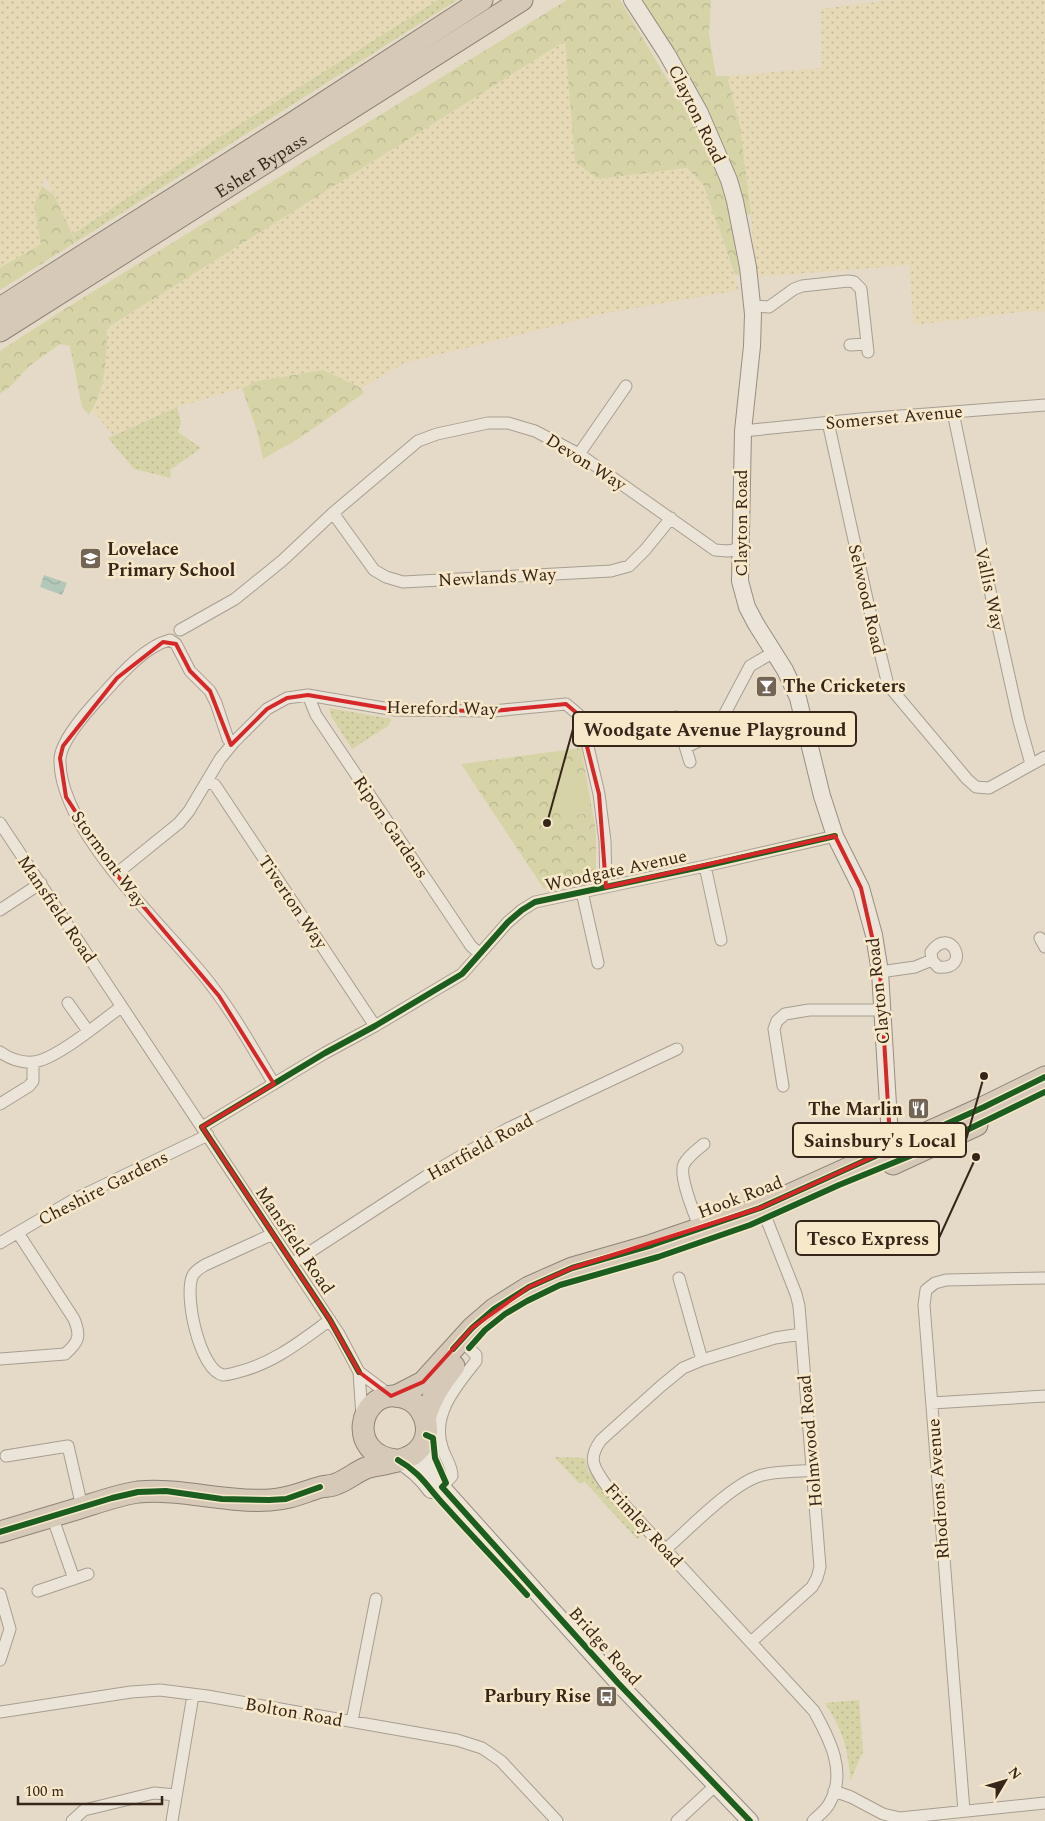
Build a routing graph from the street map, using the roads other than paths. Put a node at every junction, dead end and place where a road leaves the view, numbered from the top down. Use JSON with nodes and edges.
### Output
{"nodes":[{"id":1,"x":482,"y":0,"type":"edge"},
{"id":2,"x":522,"y":0,"type":"edge"},
{"id":3,"x":632,"y":0,"type":"edge"},
{"id":4,"x":752,"y":306,"type":"junction"},
{"id":5,"x":0,"y":308,"type":"edge"},
{"id":6,"x":0,"y":331,"type":"edge"},
{"id":7,"x":850,"y":345,"type":"dead end"},
{"id":8,"x":626,"y":386,"type":"dead end"},
{"id":9,"x":1045,"y":405,"type":"edge"},
{"id":10,"x":953,"y":412,"type":"junction"},
{"id":11,"x":828,"y":422,"type":"junction"},
{"id":12,"x":743,"y":431,"type":"junction"},
{"id":13,"x":579,"y":454,"type":"junction"},
{"id":14,"x":333,"y":513,"type":"junction"},
{"id":15,"x":671,"y":518,"type":"junction"},
{"id":16,"x":739,"y":549,"type":"junction"},
{"id":17,"x":180,"y":630,"type":"dead end"},
{"id":18,"x":774,"y":652,"type":"junction"},
{"id":19,"x":308,"y":695,"type":"junction"},
{"id":20,"x":676,"y":717,"type":"dead end"},
{"id":21,"x":234,"y":742,"type":"junction"},
{"id":22,"x":686,"y":747,"type":"junction"},
{"id":23,"x":1045,"y":756,"type":"edge"},
{"id":24,"x":690,"y":762,"type":"dead end"},
{"id":25,"x":1031,"y":764,"type":"junction"},
{"id":26,"x":207,"y":782,"type":"junction"},
{"id":27,"x":0,"y":823,"type":"edge"},
{"id":28,"x":835,"y":836,"type":"junction"},
{"id":29,"x":705,"y":866,"type":"junction"},
{"id":30,"x":116,"y":874,"type":"junction"},
{"id":31,"x":41,"y":883,"type":"junction"},
{"id":32,"x":606,"y":887,"type":"junction"},
{"id":33,"x":582,"y":892,"type":"junction"},
{"id":34,"x":0,"y":910,"type":"edge"},
{"id":35,"x":721,"y":940,"type":"dead end"},
{"id":36,"x":480,"y":954,"type":"junction"},
{"id":37,"x":932,"y":960,"type":"dead end"},
{"id":38,"x":598,"y":963,"type":"dead end"},
{"id":39,"x":880,"y":972,"type":"junction"},
{"id":40,"x":68,"y":1002,"type":"dead end"},
{"id":41,"x":121,"y":1008,"type":"junction"},
{"id":42,"x":882,"y":1010,"type":"junction"},
{"id":43,"x":375,"y":1026,"type":"junction"},
{"id":44,"x":88,"y":1031,"type":"junction"},
{"id":45,"x":677,"y":1049,"type":"dead end"},
{"id":46,"x":0,"y":1052,"type":"edge"},
{"id":47,"x":33,"y":1062,"type":"junction"},
{"id":48,"x":1045,"y":1077,"type":"edge"},
{"id":49,"x":274,"y":1084,"type":"junction"},
{"id":50,"x":783,"y":1086,"type":"dead end"},
{"id":51,"x":1045,"y":1092,"type":"edge"},
{"id":52,"x":0,"y":1104,"type":"edge"},
{"id":53,"x":205,"y":1131,"type":"junction"},
{"id":54,"x":704,"y":1144,"type":"dead end"},
{"id":55,"x":888,"y":1158,"type":"junction"},
{"id":56,"x":769,"y":1226,"type":"junction"},
{"id":57,"x":700,"y":1229,"type":"junction"},
{"id":58,"x":18,"y":1232,"type":"junction"},
{"id":59,"x":273,"y":1234,"type":"junction"},
{"id":60,"x":0,"y":1244,"type":"edge"},
{"id":61,"x":293,"y":1263,"type":"junction"},
{"id":62,"x":679,"y":1278,"type":"dead end"},
{"id":63,"x":1045,"y":1278,"type":"edge"},
{"id":64,"x":330,"y":1320,"type":"junction"},
{"id":65,"x":801,"y":1334,"type":"junction"},
{"id":66,"x":468,"y":1348,"type":"junction"},
{"id":67,"x":0,"y":1359,"type":"edge"},
{"id":68,"x":702,"y":1360,"type":"junction"},
{"id":69,"x":359,"y":1372,"type":"junction"},
{"id":70,"x":394,"y":1396,"type":"junction"},
{"id":71,"x":1045,"y":1396,"type":"edge"},
{"id":72,"x":932,"y":1403,"type":"junction"},
{"id":73,"x":425,"y":1418,"type":"junction"},
{"id":74,"x":363,"y":1428,"type":"junction"},
{"id":75,"x":423,"y":1443,"type":"junction"},
{"id":76,"x":6,"y":1456,"type":"dead end"},
{"id":77,"x":397,"y":1460,"type":"junction"},
{"id":78,"x":813,"y":1470,"type":"junction"},
{"id":79,"x":320,"y":1487,"type":"junction"},
{"id":80,"x":442,"y":1487,"type":"junction"},
{"id":81,"x":82,"y":1507,"type":"junction"},
{"id":82,"x":52,"y":1516,"type":"junction"},
{"id":83,"x":0,"y":1532,"type":"edge"},
{"id":84,"x":666,"y":1549,"type":"junction"},
{"id":85,"x":88,"y":1574,"type":"dead end"},
{"id":86,"x":74,"y":1579,"type":"junction"},
{"id":87,"x":38,"y":1591,"type":"dead end"},
{"id":88,"x":0,"y":1594,"type":"edge"},
{"id":89,"x":376,"y":1599,"type":"dead end"},
{"id":90,"x":751,"y":1642,"type":"junction"},
{"id":91,"x":0,"y":1660,"type":"edge"},
{"id":92,"x":193,"y":1695,"type":"junction"},
{"id":93,"x":0,"y":1712,"type":"edge"},
{"id":94,"x":352,"y":1721,"type":"junction"},
{"id":95,"x":713,"y":1788,"type":"junction"},
{"id":96,"x":834,"y":1791,"type":"junction"},
{"id":97,"x":176,"y":1795,"type":"junction"},
{"id":98,"x":1045,"y":1803,"type":"edge"},
{"id":99,"x":964,"y":1811,"type":"junction"},
{"id":100,"x":72,"y":1821,"type":"edge"},
{"id":101,"x":172,"y":1821,"type":"edge"},
{"id":102,"x":556,"y":1821,"type":"edge"},
{"id":103,"x":677,"y":1821,"type":"edge"},
{"id":104,"x":738,"y":1821,"type":"edge"},
{"id":105,"x":750,"y":1821,"type":"edge"},
{"id":106,"x":813,"y":1821,"type":"edge"}],
"edges":[{"from":1,"to":5,"type":"highway","name":"Esher Bypass"},
{"from":2,"to":6,"type":"highway","name":"Esher Bypass"},
{"from":3,"to":4,"type":"street","name":"Clayton Road"},
{"from":4,"to":7,"type":"street"},
{"from":4,"to":12,"type":"street","name":"Clayton Road"},
{"from":8,"to":13,"type":"street"},
{"from":9,"to":10,"type":"street","name":"Somerset Avenue"},
{"from":10,"to":11,"type":"street","name":"Somerset Avenue"},
{"from":10,"to":25,"type":"street","name":"Vallis Way"},
{"from":11,"to":12,"type":"street","name":"Somerset Avenue"},
{"from":11,"to":25,"type":"street","name":"Selwood Road"},
{"from":12,"to":16,"type":"street","name":"Clayton Road"},
{"from":13,"to":14,"type":"street","name":"Devon Way"},
{"from":13,"to":15,"type":"street","name":"Devon Way"},
{"from":14,"to":15,"type":"street","name":"Newlands Way"},
{"from":14,"to":17,"type":"street","name":"Devon Way"},
{"from":15,"to":16,"type":"street","name":"Devon Way"},
{"from":16,"to":18,"type":"street","name":"Clayton Road"},
{"from":18,"to":22,"type":"street"},
{"from":18,"to":28,"type":"street","name":"Clayton Road"},
{"from":19,"to":21,"type":"street","name":"Hereford Way"},
{"from":19,"to":32,"type":"street","name":"Hereford Way"},
{"from":19,"to":36,"type":"street","name":"Ripon Gardens"},
{"from":20,"to":22,"type":"street"},
{"from":21,"to":26,"type":"street","name":"Hereford Way"},
{"from":21,"to":30,"type":"street","name":"Stormont Way"},
{"from":22,"to":24,"type":"street"},
{"from":23,"to":25,"type":"street","name":"Selwood Road"},
{"from":26,"to":30,"type":"street","name":"Hereford Way"},
{"from":26,"to":43,"type":"street","name":"Tiverton Way"},
{"from":27,"to":31,"type":"street","name":"Mansfield Road"},
{"from":28,"to":29,"type":"street","name":"Woodgate Avenue"},
{"from":28,"to":39,"type":"street","name":"Clayton Road"},
{"from":29,"to":32,"type":"street","name":"Woodgate Avenue"},
{"from":29,"to":35,"type":"street"},
{"from":30,"to":49,"type":"street","name":"Stormont Way"},
{"from":31,"to":34,"type":"street"},
{"from":31,"to":41,"type":"street","name":"Mansfield Road"},
{"from":32,"to":33,"type":"street","name":"Woodgate Avenue"},
{"from":33,"to":36,"type":"street","name":"Woodgate Avenue"},
{"from":33,"to":38,"type":"street"},
{"from":36,"to":43,"type":"street","name":"Woodgate Avenue"},
{"from":37,"to":39,"type":"street"},
{"from":39,"to":42,"type":"street","name":"Clayton Road"},
{"from":40,"to":44,"type":"street"},
{"from":41,"to":44,"type":"street"},
{"from":41,"to":53,"type":"street","name":"Mansfield Road"},
{"from":42,"to":50,"type":"street"},
{"from":42,"to":55,"type":"street","name":"Clayton Road"},
{"from":43,"to":49,"type":"street","name":"Woodgate Avenue"},
{"from":44,"to":47,"type":"street"},
{"from":45,"to":61,"type":"street","name":"Hartfield Road"},
{"from":46,"to":47,"type":"street"},
{"from":47,"to":52,"type":"street"},
{"from":48,"to":55,"type":"highway","name":"Hook Road"},
{"from":49,"to":53,"type":"street","name":"Woodgate Avenue"},
{"from":51,"to":55,"type":"highway","name":"Hook Road"},
{"from":53,"to":58,"type":"street","name":"Cheshire Gardens"},
{"from":53,"to":59,"type":"street","name":"Mansfield Road"},
{"from":54,"to":57,"type":"street"},
{"from":55,"to":56,"type":"highway","name":"Hook Road"},
{"from":55,"to":57,"type":"highway","name":"Hook Road"},
{"from":56,"to":65,"type":"street","name":"Holmwood Road"},
{"from":56,"to":66,"type":"highway","name":"Hook Road"},
{"from":57,"to":70,"type":"highway","name":"Hook Road"},
{"from":58,"to":60,"type":"street","name":"Cheshire Gardens"},
{"from":58,"to":67,"type":"street"},
{"from":59,"to":61,"type":"street","name":"Mansfield Road"},
{"from":59,"to":64,"type":"street"},
{"from":61,"to":64,"type":"street","name":"Mansfield Road"},
{"from":62,"to":68,"type":"street"},
{"from":63,"to":72,"type":"street","name":"Rhodrons Avenue"},
{"from":64,"to":69,"type":"street","name":"Mansfield Road"},
{"from":65,"to":68,"type":"street","name":"Frimley Road"},
{"from":65,"to":78,"type":"street","name":"Holmwood Road"},
{"from":66,"to":73,"type":"highway","name":"Hook Road"},
{"from":66,"to":80,"type":"street"},
{"from":68,"to":84,"type":"street","name":"Frimley Road"},
{"from":69,"to":70,"type":"street","name":"Mansfield Road"},
{"from":69,"to":74,"type":"street","name":"Mansfield Road"},
{"from":70,"to":73,"type":"highway"},
{"from":70,"to":74,"type":"highway"},
{"from":71,"to":72,"type":"street"},
{"from":72,"to":99,"type":"street","name":"Rhodrons Avenue"},
{"from":73,"to":75,"type":"highway"},
{"from":74,"to":77,"type":"highway"},
{"from":74,"to":79,"type":"highway"},
{"from":75,"to":77,"type":"highway"},
{"from":75,"to":80,"type":"street","name":"Bridge Road"},
{"from":76,"to":81,"type":"street"},
{"from":77,"to":79,"type":"highway"},
{"from":77,"to":95,"type":"street","name":"Bridge Road"},
{"from":78,"to":84,"type":"street"},
{"from":78,"to":90,"type":"street","name":"Holmwood Road"},
{"from":79,"to":81,"type":"highway"},
{"from":80,"to":95,"type":"street","name":"Bridge Road"},
{"from":81,"to":82,"type":"highway"},
{"from":82,"to":83,"type":"highway"},
{"from":82,"to":86,"type":"street"},
{"from":84,"to":90,"type":"street","name":"Frimley Road"},
{"from":85,"to":86,"type":"street"},
{"from":86,"to":87,"type":"street"},
{"from":88,"to":91,"type":"street"},
{"from":89,"to":94,"type":"street"},
{"from":90,"to":96,"type":"street","name":"Frimley Road"},
{"from":92,"to":93,"type":"street","name":"Bolton Road"},
{"from":92,"to":94,"type":"street","name":"Bolton Road"},
{"from":92,"to":97,"type":"street"},
{"from":94,"to":102,"type":"street","name":"Bolton Road"},
{"from":95,"to":103,"type":"street"},
{"from":95,"to":104,"type":"street","name":"Bridge Road"},
{"from":95,"to":105,"type":"street","name":"Bridge Road"},
{"from":96,"to":99,"type":"street"},
{"from":96,"to":106,"type":"street"},
{"from":97,"to":100,"type":"street"},
{"from":97,"to":101,"type":"street"},
{"from":98,"to":99,"type":"street"}]}
